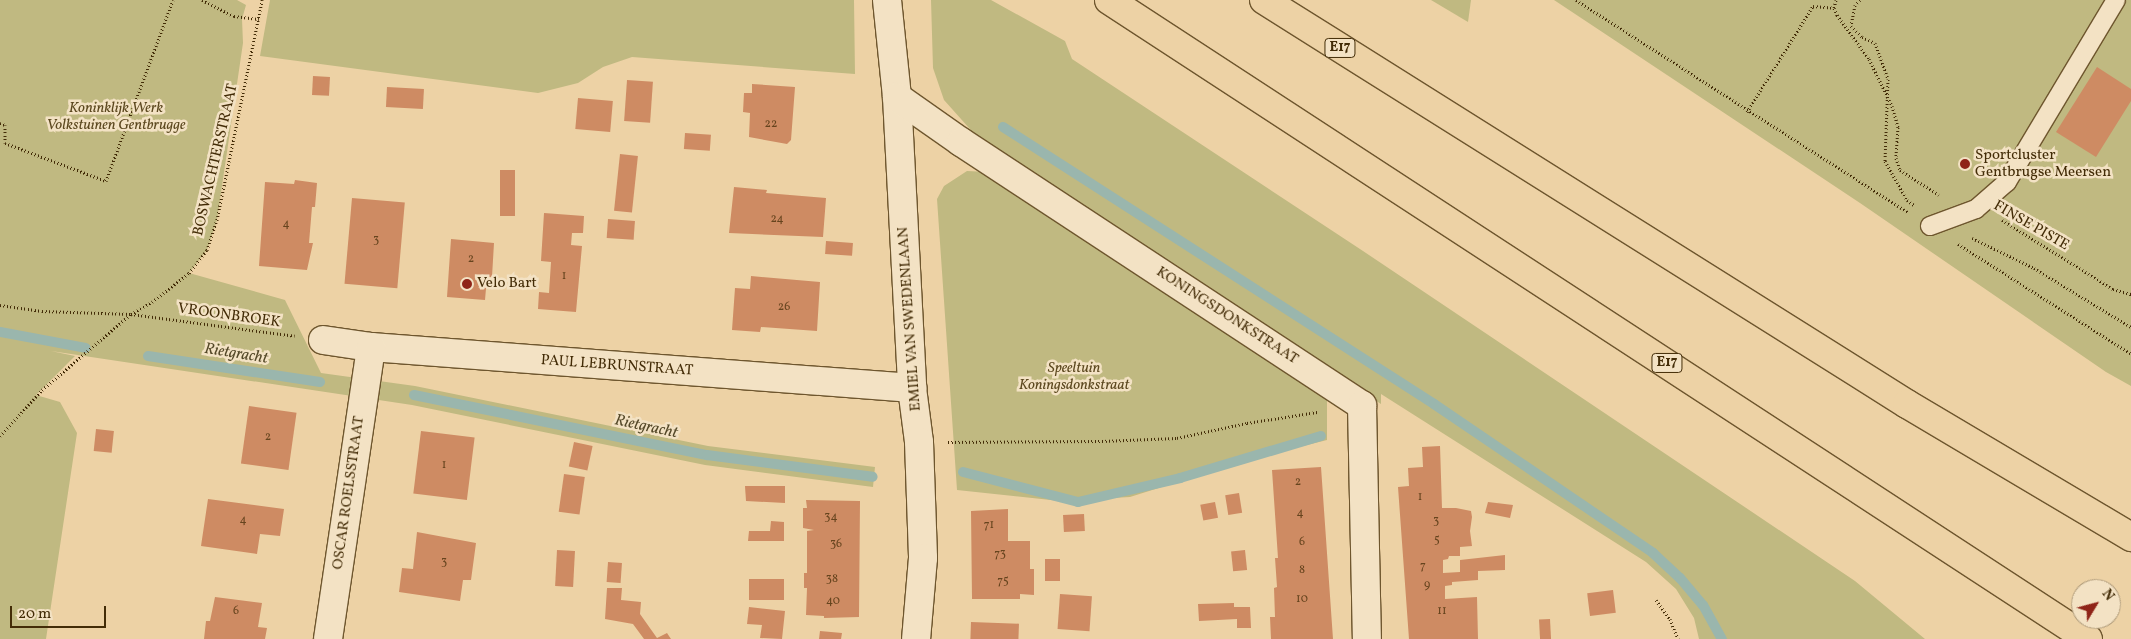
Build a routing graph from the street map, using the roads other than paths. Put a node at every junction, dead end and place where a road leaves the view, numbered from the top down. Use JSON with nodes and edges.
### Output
{"nodes":[{"id":1,"x":887,"y":0,"type":"edge"},
{"id":2,"x":1110,"y":0,"type":"edge"},
{"id":3,"x":1264,"y":0,"type":"edge"},
{"id":4,"x":2116,"y":0,"type":"edge"},
{"id":5,"x":897,"y":97,"type":"junction"},
{"id":6,"x":1935,"y":224,"type":"road end"},
{"id":7,"x":323,"y":340,"type":"road end"},
{"id":8,"x":371,"y":347,"type":"junction"},
{"id":9,"x":912,"y":388,"type":"junction"},
{"id":10,"x":2131,"y":537,"type":"edge"},
{"id":11,"x":328,"y":639,"type":"edge"},
{"id":12,"x":916,"y":639,"type":"edge"},
{"id":13,"x":1367,"y":639,"type":"edge"},
{"id":14,"x":2088,"y":639,"type":"edge"}],
"edges":[{"from":1,"to":5,"type":"street","name":"EMIEL VAN SWEDENLAAN"},
{"from":2,"to":14,"type":"highway","number":"E17"},
{"from":3,"to":10,"type":"highway","number":"E17"},
{"from":4,"to":6,"type":"lane"},
{"from":5,"to":9,"type":"street","name":"EMIEL VAN SWEDENLAAN"},
{"from":5,"to":13,"type":"street","name":"KONINGSDONKSTRAAT"},
{"from":7,"to":8,"type":"street","name":"PAUL LEBRUNSTRAAT"},
{"from":8,"to":9,"type":"street","name":"PAUL LEBRUNSTRAAT"},
{"from":8,"to":11,"type":"street","name":"OSCAR ROELSSTRAAT"},
{"from":9,"to":12,"type":"street","name":"EMIEL VAN SWEDENLAAN"}]}
